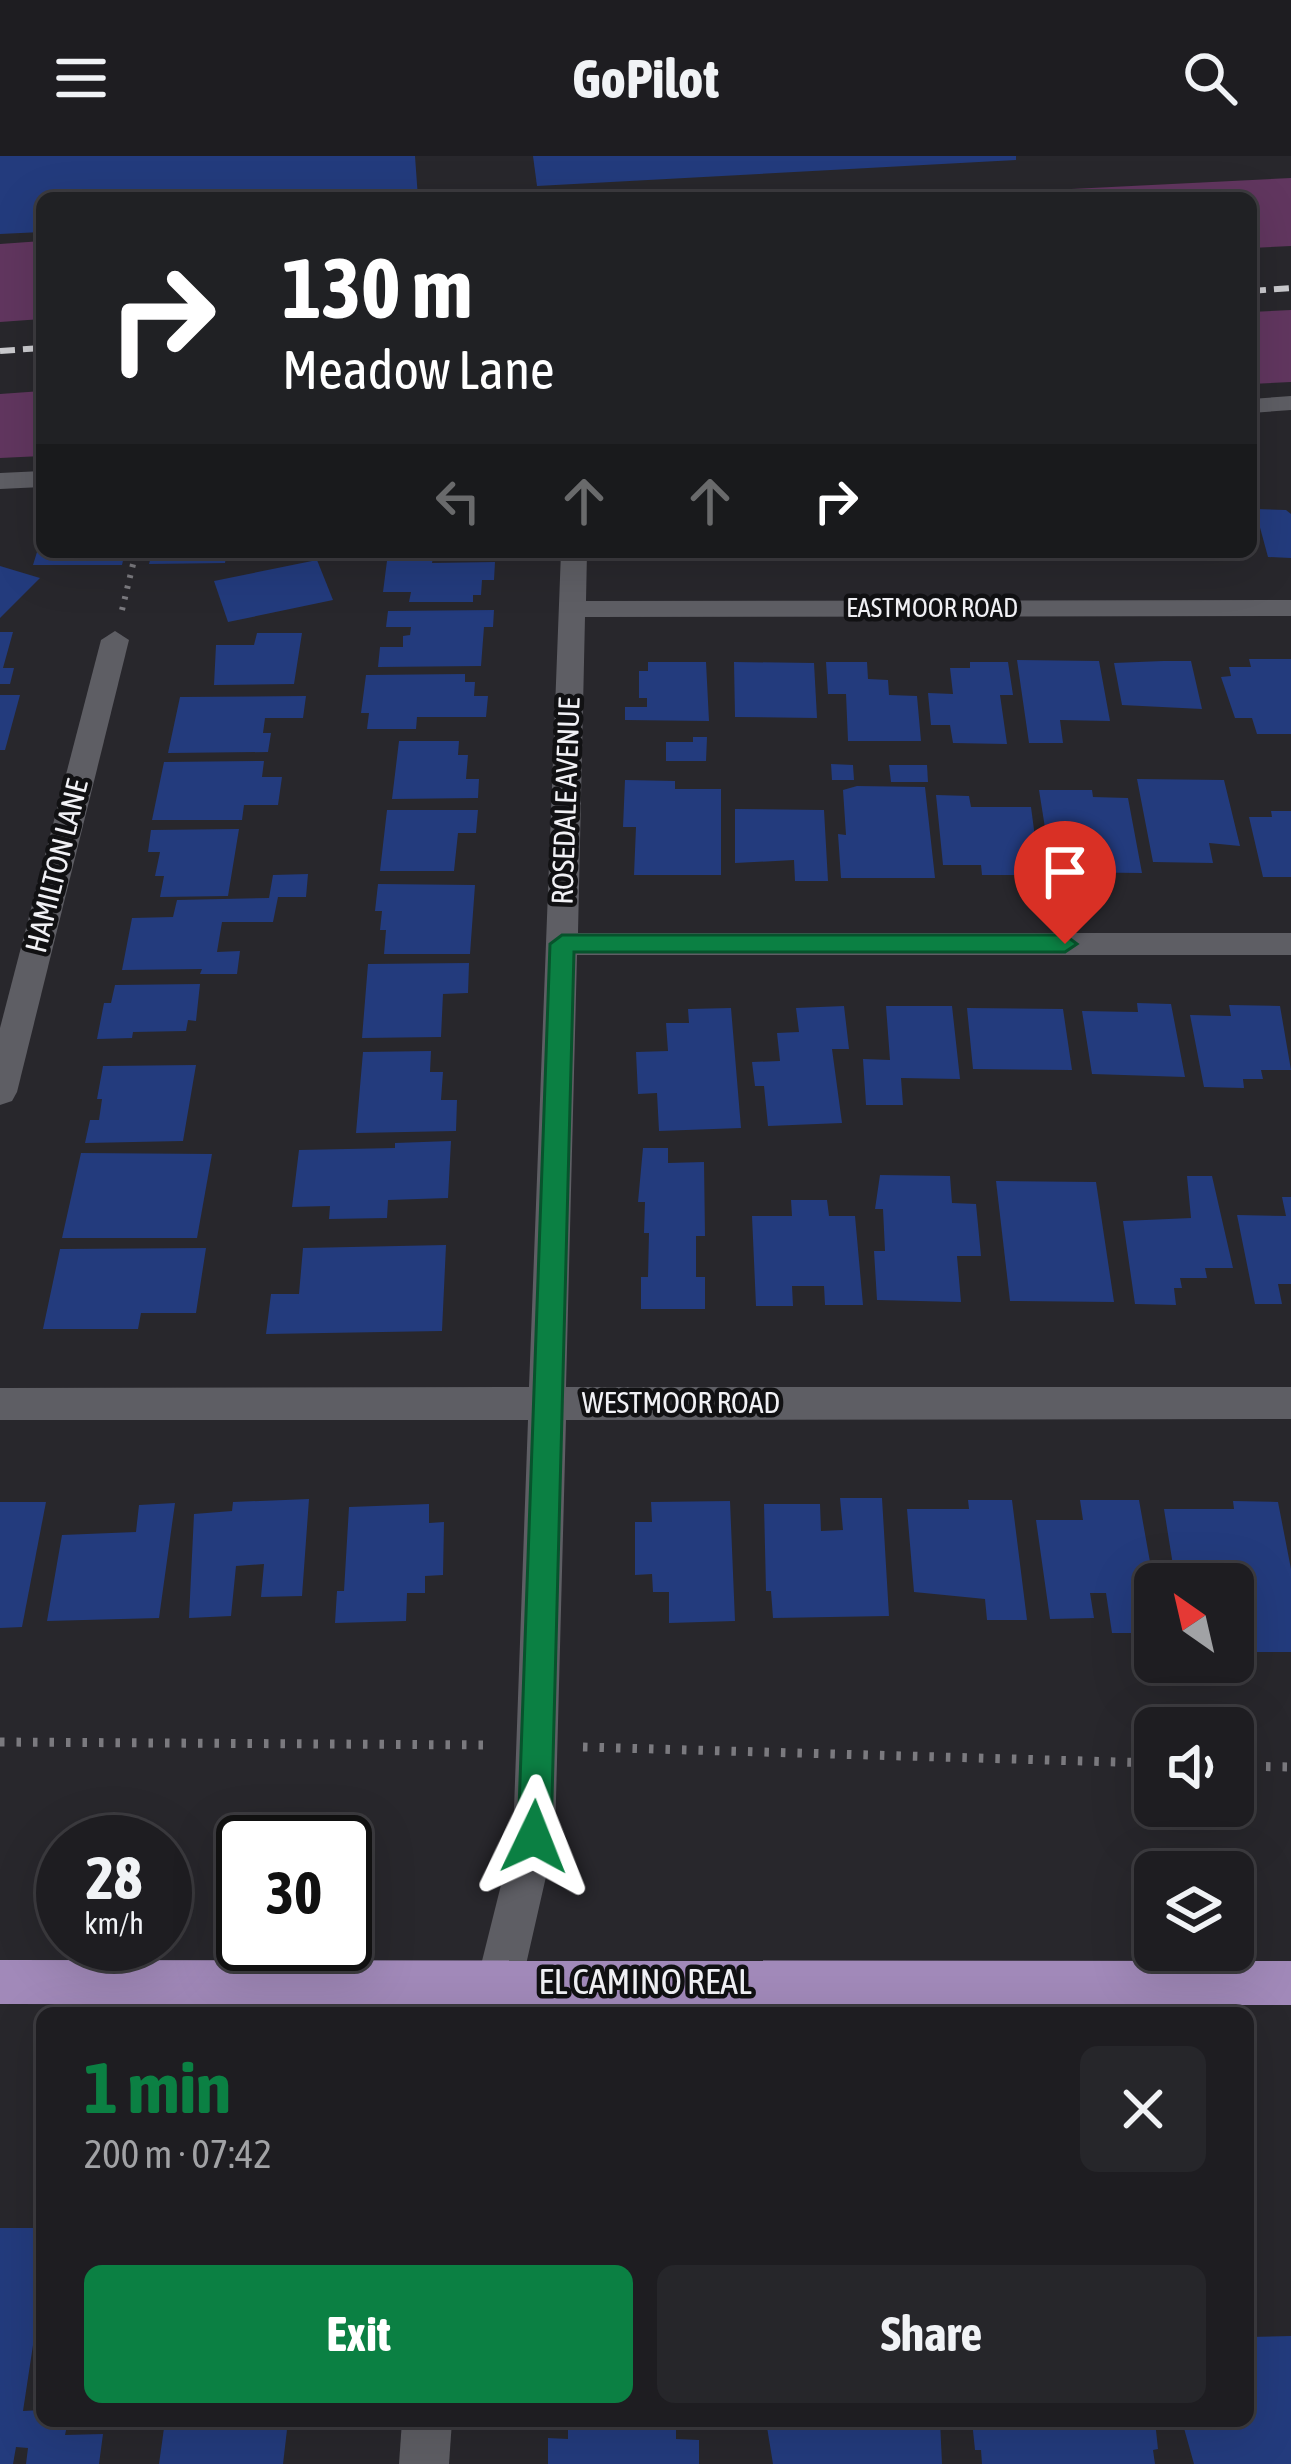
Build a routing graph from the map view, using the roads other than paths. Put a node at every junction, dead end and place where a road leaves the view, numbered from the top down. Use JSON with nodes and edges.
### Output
{"nodes":[{"id":1,"x":1291,"y":403,"type":"edge"},
{"id":2,"x":1257,"y":406,"type":"edge"},
{"id":3,"x":36,"y":478,"type":"edge"},
{"id":4,"x":0,"y":481,"type":"edge"},
{"id":5,"x":574,"y":558,"type":"edge"},
{"id":6,"x":1291,"y":608,"type":"edge"},
{"id":7,"x":572,"y":609,"type":"junction"},
{"id":8,"x":115,"y":640,"type":"road end"},
{"id":9,"x":562,"y":944,"type":"junction"},
{"id":10,"x":1291,"y":944,"type":"edge"},
{"id":11,"x":0,"y":1092,"type":"edge"},
{"id":12,"x":1291,"y":1402,"type":"edge"},
{"id":13,"x":0,"y":1404,"type":"edge"},
{"id":14,"x":547,"y":1404,"type":"junction"},
{"id":15,"x":0,"y":1982,"type":"edge"},
{"id":16,"x":1291,"y":1983,"type":"edge"},
{"id":17,"x":497,"y":1997,"type":"edge"},
{"id":18,"x":427,"y":2427,"type":"edge"},
{"id":19,"x":424,"y":2464,"type":"edge"}],
"edges":[{"from":1,"to":2,"type":"street"},
{"from":3,"to":4,"type":"street"},
{"from":5,"to":7,"type":"street","name":"ROSEDALE AVENUE"},
{"from":6,"to":7,"type":"street","name":"EASTMOOR ROAD"},
{"from":7,"to":9,"type":"street","name":"ROSEDALE AVENUE"},
{"from":8,"to":11,"type":"street","name":"HAMILTON LANE"},
{"from":9,"to":10,"type":"street"},
{"from":9,"to":14,"type":"street","name":"ROSEDALE AVENUE"},
{"from":12,"to":14,"type":"street","name":"WESTMOOR ROAD"},
{"from":13,"to":14,"type":"street","name":"WESTMOOR ROAD"},
{"from":14,"to":17,"type":"street","name":"ROSEDALE AVENUE"},
{"from":15,"to":17,"type":"main road","name":"EL CAMINO REAL"},
{"from":16,"to":17,"type":"main road","name":"EL CAMINO REAL"},
{"from":18,"to":19,"type":"street"}]}
